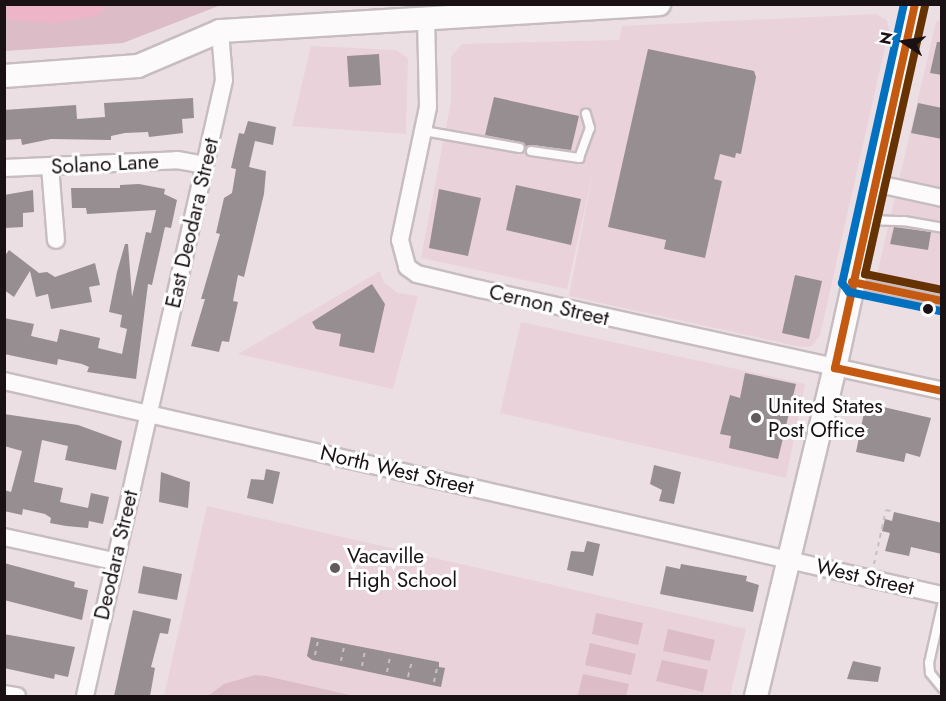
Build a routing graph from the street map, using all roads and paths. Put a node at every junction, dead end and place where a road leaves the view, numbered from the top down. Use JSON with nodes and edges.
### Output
{"nodes":[{"id":1,"x":659,"y":4,"type":"edge"},
{"id":2,"x":915,"y":4,"type":"edge"},
{"id":3,"x":609,"y":6,"type":"edge"},
{"id":4,"x":472,"y":9,"type":"edge"},
{"id":5,"x":426,"y":17,"type":"junction"},
{"id":6,"x":220,"y":31,"type":"junction"},
{"id":7,"x":4,"y":76,"type":"edge"},
{"id":8,"x":586,"y":114,"type":"dead end"},
{"id":9,"x":424,"y":131,"type":"junction"},
{"id":10,"x":519,"y":148,"type":"dead end"},
{"id":11,"x":531,"y":151,"type":"dead end"},
{"id":12,"x":205,"y":165,"type":"junction"},
{"id":13,"x":50,"y":166,"type":"junction"},
{"id":14,"x":4,"y":168,"type":"edge"},
{"id":15,"x":874,"y":183,"type":"junction"},
{"id":16,"x":942,"y":198,"type":"edge"},
{"id":17,"x":866,"y":220,"type":"junction"},
{"id":18,"x":942,"y":228,"type":"edge"},
{"id":19,"x":56,"y":240,"type":"dead end"},
{"id":20,"x":852,"y":282,"type":"junction"},
{"id":21,"x":942,"y":301,"type":"edge"},
{"id":22,"x":835,"y":368,"type":"junction"},
{"id":23,"x":4,"y":381,"type":"edge"},
{"id":24,"x":942,"y":391,"type":"edge"},
{"id":25,"x":149,"y":414,"type":"junction"},
{"id":26,"x":894,"y":512,"type":"dead end"},
{"id":27,"x":4,"y":537,"type":"edge"},
{"id":28,"x":789,"y":560,"type":"junction"},
{"id":29,"x":113,"y":561,"type":"junction"},
{"id":30,"x":874,"y":564,"type":"dead end"},
{"id":31,"x":942,"y":595,"type":"edge"},
{"id":32,"x":942,"y":605,"type":"edge"},
{"id":33,"x":318,"y":641,"type":"dead end"},
{"id":34,"x":344,"y":646,"type":"dead end"},
{"id":35,"x":365,"y":651,"type":"dead end"},
{"id":36,"x":315,"y":655,"type":"dead end"},
{"id":37,"x":390,"y":656,"type":"dead end"},
{"id":38,"x":341,"y":661,"type":"dead end"},
{"id":39,"x":412,"y":661,"type":"dead end"},
{"id":40,"x":362,"y":666,"type":"dead end"},
{"id":41,"x":437,"y":668,"type":"dead end"},
{"id":42,"x":387,"y":672,"type":"dead end"},
{"id":43,"x":408,"y":677,"type":"dead end"},
{"id":44,"x":434,"y":682,"type":"dead end"},
{"id":45,"x":942,"y":687,"type":"edge"},
{"id":46,"x":4,"y":694,"type":"edge"},
{"id":47,"x":17,"y":696,"type":"edge"},
{"id":48,"x":85,"y":696,"type":"edge"},
{"id":49,"x":756,"y":696,"type":"edge"}],
"edges":[{"from":1,"to":3,"type":"street"},
{"from":2,"to":15,"type":"street"},
{"from":3,"to":4,"type":"street"},
{"from":4,"to":5,"type":"street"},
{"from":5,"to":6,"type":"street"},
{"from":5,"to":9,"type":"street","name":"Cernon Street"},
{"from":6,"to":7,"type":"street"},
{"from":6,"to":12,"type":"street","name":"East Deodara Street"},
{"from":8,"to":11,"type":"lane"},
{"from":9,"to":10,"type":"lane"},
{"from":9,"to":22,"type":"street","name":"Cernon Street"},
{"from":12,"to":13,"type":"street","name":"Solano Lane"},
{"from":12,"to":25,"type":"street","name":"East Deodara Street"},
{"from":13,"to":14,"type":"street","name":"Solano Lane"},
{"from":13,"to":19,"type":"street"},
{"from":15,"to":16,"type":"street"},
{"from":15,"to":17,"type":"street"},
{"from":17,"to":18,"type":"lane"},
{"from":17,"to":20,"type":"street"},
{"from":20,"to":21,"type":"lane"},
{"from":20,"to":22,"type":"street"},
{"from":22,"to":24,"type":"street","name":"Cernon Street"},
{"from":22,"to":28,"type":"street"},
{"from":23,"to":25,"type":"street","name":"North West Street"},
{"from":25,"to":28,"type":"street","name":"North West Street"},
{"from":25,"to":29,"type":"street","name":"Deodara Street"},
{"from":26,"to":30,"type":"path"},
{"from":27,"to":29,"type":"street"},
{"from":28,"to":31,"type":"street","name":"West Street"},
{"from":28,"to":49,"type":"street"},
{"from":29,"to":48,"type":"street","name":"Deodara Street"},
{"from":32,"to":45,"type":"lane"},
{"from":33,"to":36,"type":"path"},
{"from":34,"to":38,"type":"path"},
{"from":35,"to":40,"type":"path"},
{"from":37,"to":42,"type":"path"},
{"from":39,"to":43,"type":"path"},
{"from":41,"to":44,"type":"path"},
{"from":46,"to":47,"type":"street"}]}
